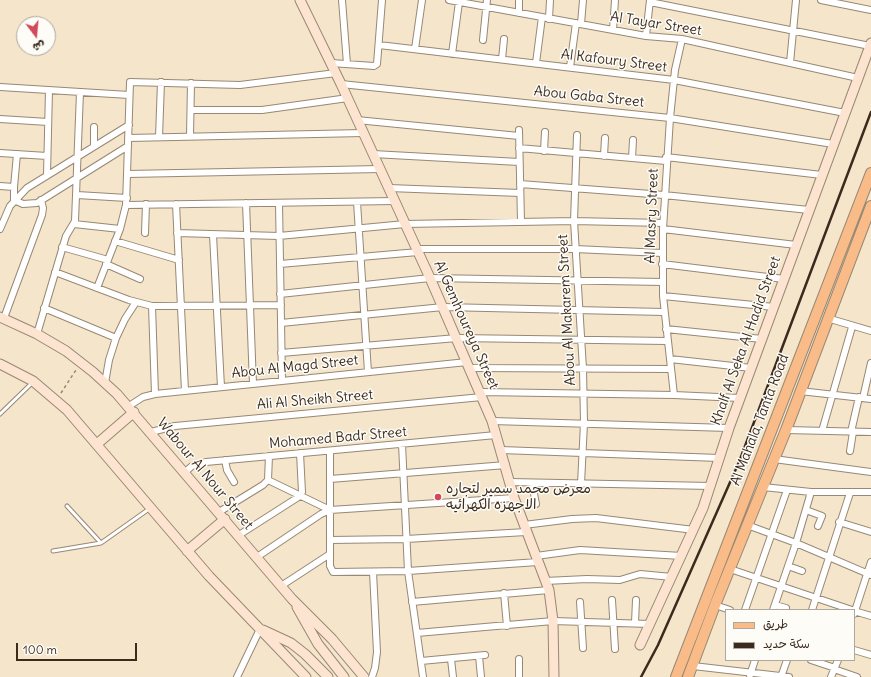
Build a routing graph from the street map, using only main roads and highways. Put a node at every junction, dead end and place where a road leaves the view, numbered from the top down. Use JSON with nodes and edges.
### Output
{"nodes":[{"id":1,"x":871,"y":172,"type":"edge"},
{"id":2,"x":866,"y":200,"type":"edge"},
{"id":3,"x":871,"y":206,"type":"edge"},
{"id":4,"x":851,"y":225,"type":"junction"},
{"id":5,"x":862,"y":229,"type":"junction"},
{"id":6,"x":676,"y":677,"type":"edge"},
{"id":7,"x":688,"y":677,"type":"edge"}],
"edges":[{"from":1,"to":2,"type":"main road","name":"Al Mahala, Tanta Road"},
{"from":2,"to":4,"type":"main road","name":"Al Mahala, Tanta Road"},
{"from":3,"to":5,"type":"main road","name":"Al Mahala, Tanta Road"},
{"from":4,"to":5,"type":"main road"},
{"from":4,"to":6,"type":"main road","name":"Al Mahala, Tanta Road"},
{"from":5,"to":7,"type":"main road","name":"Al Mahala, Tanta Road"}]}
